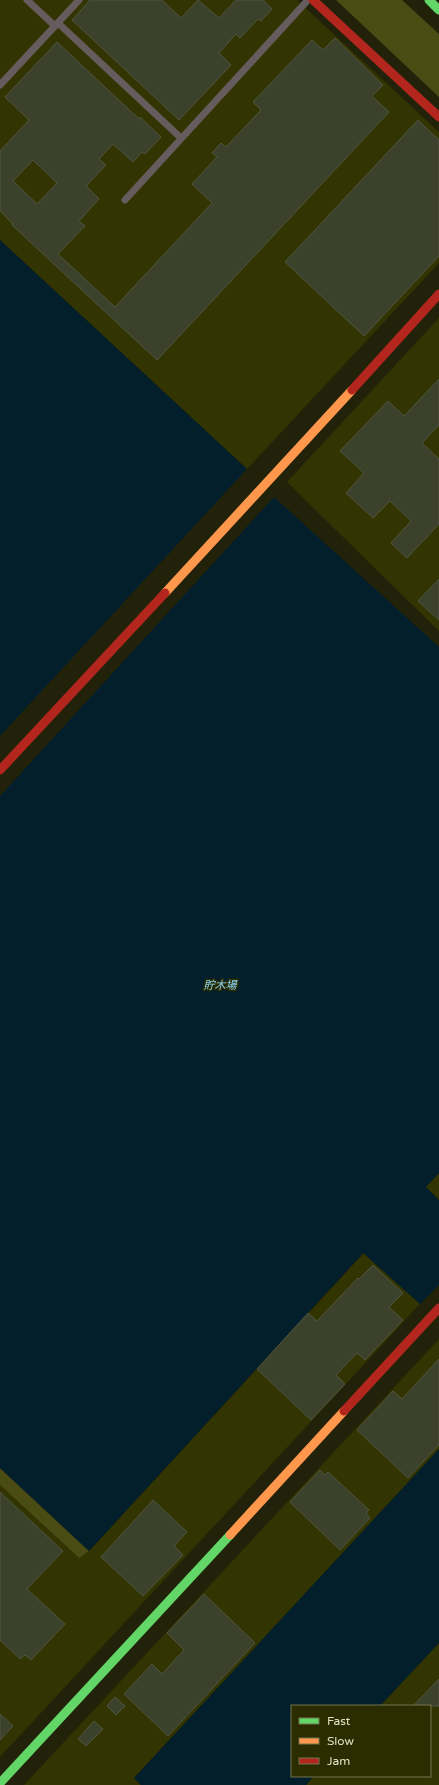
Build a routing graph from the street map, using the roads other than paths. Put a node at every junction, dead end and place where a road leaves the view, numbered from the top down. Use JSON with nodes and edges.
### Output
{"nodes":[{"id":1,"x":27,"y":0,"type":"edge"},
{"id":2,"x":79,"y":0,"type":"edge"},
{"id":3,"x":308,"y":0,"type":"edge"},
{"id":4,"x":313,"y":0,"type":"edge"},
{"id":5,"x":429,"y":0,"type":"edge"},
{"id":6,"x":439,"y":10,"type":"edge"},
{"id":7,"x":56,"y":24,"type":"junction"},
{"id":8,"x":0,"y":84,"type":"edge"},
{"id":9,"x":439,"y":117,"type":"edge"},
{"id":10,"x":181,"y":138,"type":"junction"},
{"id":11,"x":125,"y":200,"type":"dead end"},
{"id":12,"x":439,"y":294,"type":"edge"},
{"id":13,"x":0,"y":770,"type":"edge"},
{"id":14,"x":436,"y":1311,"type":"edge"},
{"id":15,"x":0,"y":1783,"type":"edge"}],
"edges":[{"from":1,"to":7,"type":"lane"},
{"from":2,"to":7,"type":"lane"},
{"from":3,"to":10,"type":"lane"},
{"from":4,"to":9,"type":"main road"},
{"from":5,"to":6,"type":"main road"},
{"from":7,"to":8,"type":"lane"},
{"from":7,"to":10,"type":"lane"},
{"from":10,"to":11,"type":"lane"},
{"from":12,"to":13,"type":"main road"},
{"from":14,"to":15,"type":"main road"}]}
